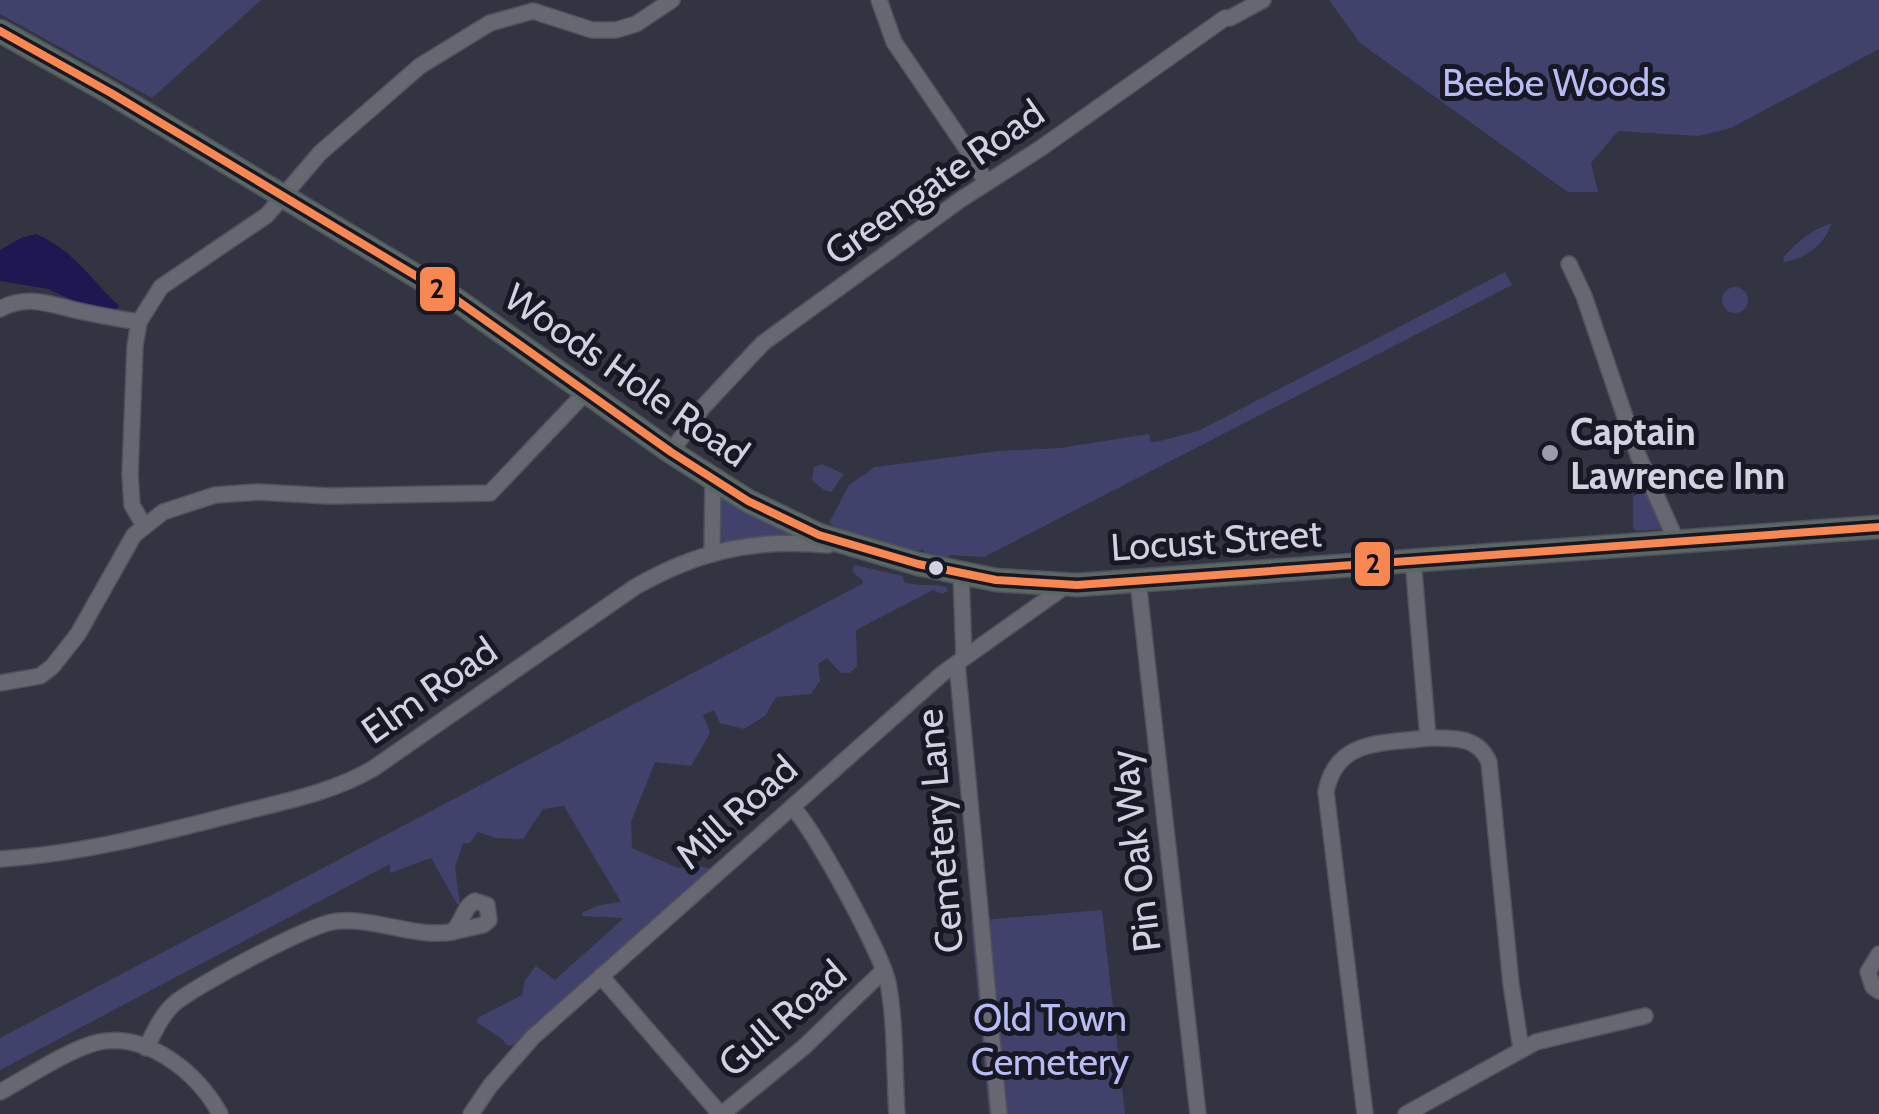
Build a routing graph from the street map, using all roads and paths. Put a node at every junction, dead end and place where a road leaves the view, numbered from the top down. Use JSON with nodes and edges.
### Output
{"nodes":[{"id":1,"x":672,"y":0,"type":"edge"},
{"id":2,"x":879,"y":0,"type":"edge"},
{"id":3,"x":1263,"y":0,"type":"edge"},
{"id":4,"x":544,"y":7,"type":"edge"},
{"id":5,"x":0,"y":32,"type":"edge"},
{"id":6,"x":986,"y":183,"type":"junction"},
{"id":7,"x":284,"y":197,"type":"junction"},
{"id":8,"x":1570,"y":264,"type":"dead end"},
{"id":9,"x":0,"y":309,"type":"edge"},
{"id":10,"x":138,"y":322,"type":"junction"},
{"id":11,"x":586,"y":392,"type":"junction"},
{"id":12,"x":671,"y":452,"type":"junction"},
{"id":13,"x":713,"y":480,"type":"junction"},
{"id":14,"x":143,"y":524,"type":"junction"},
{"id":15,"x":1879,"y":527,"type":"edge"},
{"id":16,"x":1676,"y":540,"type":"junction"},
{"id":17,"x":712,"y":552,"type":"junction"},
{"id":18,"x":874,"y":553,"type":"junction"},
{"id":19,"x":1413,"y":560,"type":"junction"},
{"id":20,"x":918,"y":564,"type":"joint"},
{"id":21,"x":961,"y":574,"type":"junction"},
{"id":22,"x":1138,"y":581,"type":"junction"},
{"id":23,"x":1068,"y":585,"type":"junction"},
{"id":24,"x":960,"y":660,"type":"junction"},
{"id":25,"x":0,"y":683,"type":"edge"},
{"id":26,"x":1428,"y":738,"type":"junction"},
{"id":27,"x":792,"y":807,"type":"junction"},
{"id":28,"x":0,"y":859,"type":"edge"},
{"id":29,"x":452,"y":932,"type":"dead end"},
{"id":30,"x":1879,"y":954,"type":"edge"},
{"id":31,"x":884,"y":970,"type":"junction"},
{"id":32,"x":601,"y":976,"type":"junction"},
{"id":33,"x":1879,"y":991,"type":"edge"},
{"id":34,"x":1645,"y":1016,"type":"dead end"},
{"id":35,"x":146,"y":1048,"type":"junction"},
{"id":36,"x":1521,"y":1049,"type":"junction"},
{"id":37,"x":0,"y":1092,"type":"edge"},
{"id":38,"x":220,"y":1114,"type":"edge"},
{"id":39,"x":471,"y":1114,"type":"edge"},
{"id":40,"x":721,"y":1114,"type":"edge"},
{"id":41,"x":897,"y":1114,"type":"edge"},
{"id":42,"x":998,"y":1114,"type":"edge"},
{"id":43,"x":1198,"y":1114,"type":"edge"},
{"id":44,"x":1365,"y":1114,"type":"edge"},
{"id":45,"x":1406,"y":1114,"type":"edge"}],
"edges":[{"from":1,"to":4,"type":"street"},
{"from":2,"to":6,"type":"street"},
{"from":3,"to":6,"type":"street","name":"Greengate Road"},
{"from":4,"to":7,"type":"street"},
{"from":5,"to":7,"type":"highway","name":"Woods Hole Road"},
{"from":6,"to":12,"type":"street","name":"Greengate Road"},
{"from":7,"to":10,"type":"street"},
{"from":7,"to":11,"type":"highway","name":"Woods Hole Road"},
{"from":8,"to":16,"type":"street"},
{"from":9,"to":10,"type":"street"},
{"from":10,"to":14,"type":"street"},
{"from":11,"to":12,"type":"highway","name":"Woods Hole Road"},
{"from":11,"to":14,"type":"street"},
{"from":12,"to":13,"type":"highway","name":"Woods Hole Road"},
{"from":13,"to":17,"type":"street"},
{"from":13,"to":18,"type":"highway","name":"Woods Hole Road"},
{"from":14,"to":25,"type":"street"},
{"from":15,"to":16,"type":"highway","name":"Locust Street"},
{"from":16,"to":19,"type":"highway","name":"Locust Street"},
{"from":17,"to":18,"type":"street","name":"Elm Road"},
{"from":17,"to":28,"type":"street","name":"Elm Road"},
{"from":18,"to":20,"type":"highway","name":"Woods Hole Road"},
{"from":19,"to":22,"type":"highway","name":"Locust Street"},
{"from":19,"to":26,"type":"street"},
{"from":20,"to":21,"type":"highway","name":"Locust Street"},
{"from":21,"to":23,"type":"highway","name":"Locust Street"},
{"from":21,"to":24,"type":"street","name":"Cemetery Lane"},
{"from":22,"to":23,"type":"highway","name":"Locust Street"},
{"from":22,"to":43,"type":"street","name":"Pin Oak Way"},
{"from":23,"to":24,"type":"street","name":"Mill Road"},
{"from":24,"to":27,"type":"street","name":"Mill Road"},
{"from":24,"to":42,"type":"street","name":"Cemetery Lane"},
{"from":26,"to":36,"type":"street"},
{"from":26,"to":44,"type":"street"},
{"from":27,"to":31,"type":"street"},
{"from":27,"to":32,"type":"street","name":"Mill Road"},
{"from":29,"to":35,"type":"street"},
{"from":30,"to":33,"type":"street"},
{"from":31,"to":40,"type":"street","name":"Gull Road"},
{"from":31,"to":41,"type":"street"},
{"from":32,"to":39,"type":"street","name":"Mill Road"},
{"from":32,"to":40,"type":"street"},
{"from":34,"to":36,"type":"street"},
{"from":35,"to":37,"type":"street"},
{"from":35,"to":38,"type":"street"},
{"from":36,"to":45,"type":"street"}]}
